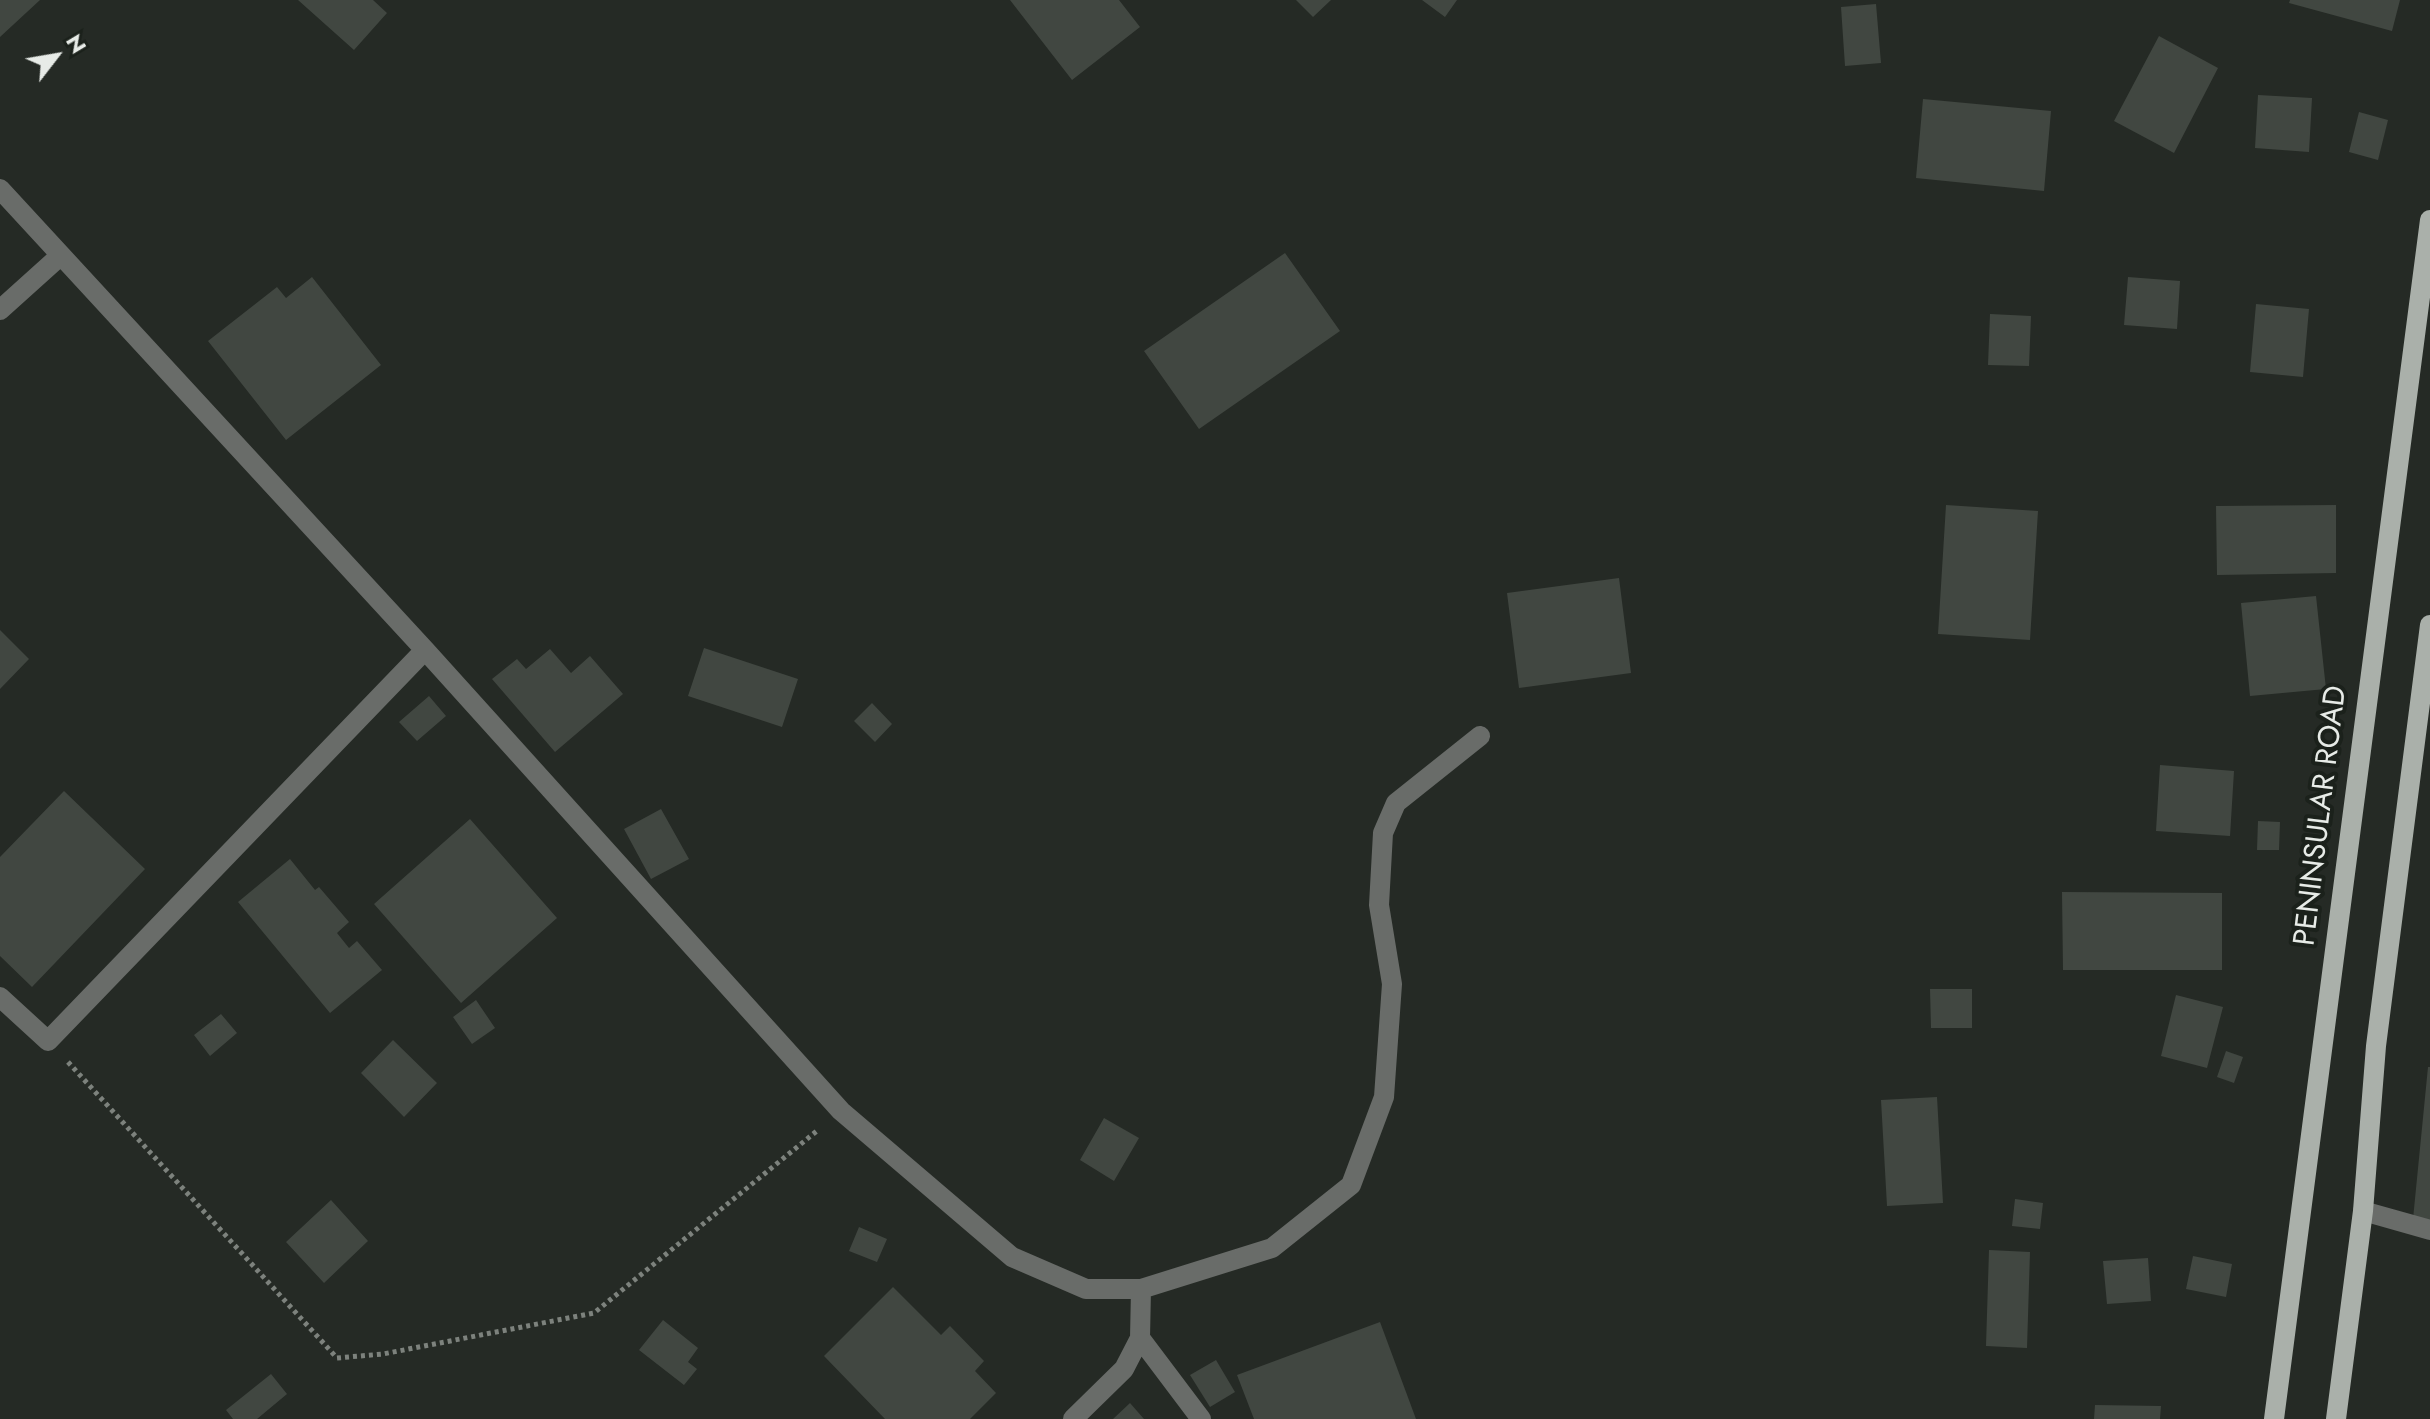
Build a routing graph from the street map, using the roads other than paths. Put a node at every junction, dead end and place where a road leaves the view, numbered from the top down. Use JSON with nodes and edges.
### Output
{"nodes":[{"id":1,"x":0,"y":189,"type":"edge"},
{"id":2,"x":2430,"y":220,"type":"edge"},
{"id":3,"x":60,"y":256,"type":"junction"},
{"id":4,"x":0,"y":310,"type":"edge"},
{"id":5,"x":2430,"y":625,"type":"edge"},
{"id":6,"x":425,"y":650,"type":"junction"},
{"id":7,"x":1480,"y":736,"type":"dead end"},
{"id":8,"x":0,"y":997,"type":"edge"},
{"id":9,"x":2363,"y":1211,"type":"junction"},
{"id":10,"x":2430,"y":1230,"type":"edge"},
{"id":11,"x":1141,"y":1289,"type":"junction"},
{"id":12,"x":1140,"y":1338,"type":"junction"},
{"id":13,"x":1073,"y":1419,"type":"edge"},
{"id":14,"x":1201,"y":1419,"type":"edge"},
{"id":15,"x":2274,"y":1419,"type":"edge"},
{"id":16,"x":2336,"y":1419,"type":"edge"}],
"edges":[{"from":1,"to":3,"type":"street"},
{"from":2,"to":15,"type":"main road","name":"PENINSULAR ROAD"},
{"from":3,"to":4,"type":"street"},
{"from":3,"to":6,"type":"street"},
{"from":5,"to":9,"type":"main road"},
{"from":6,"to":8,"type":"street"},
{"from":6,"to":11,"type":"street"},
{"from":7,"to":11,"type":"street"},
{"from":9,"to":10,"type":"street"},
{"from":9,"to":16,"type":"main road"},
{"from":11,"to":12,"type":"street"},
{"from":12,"to":13,"type":"street"},
{"from":12,"to":14,"type":"street"}]}
